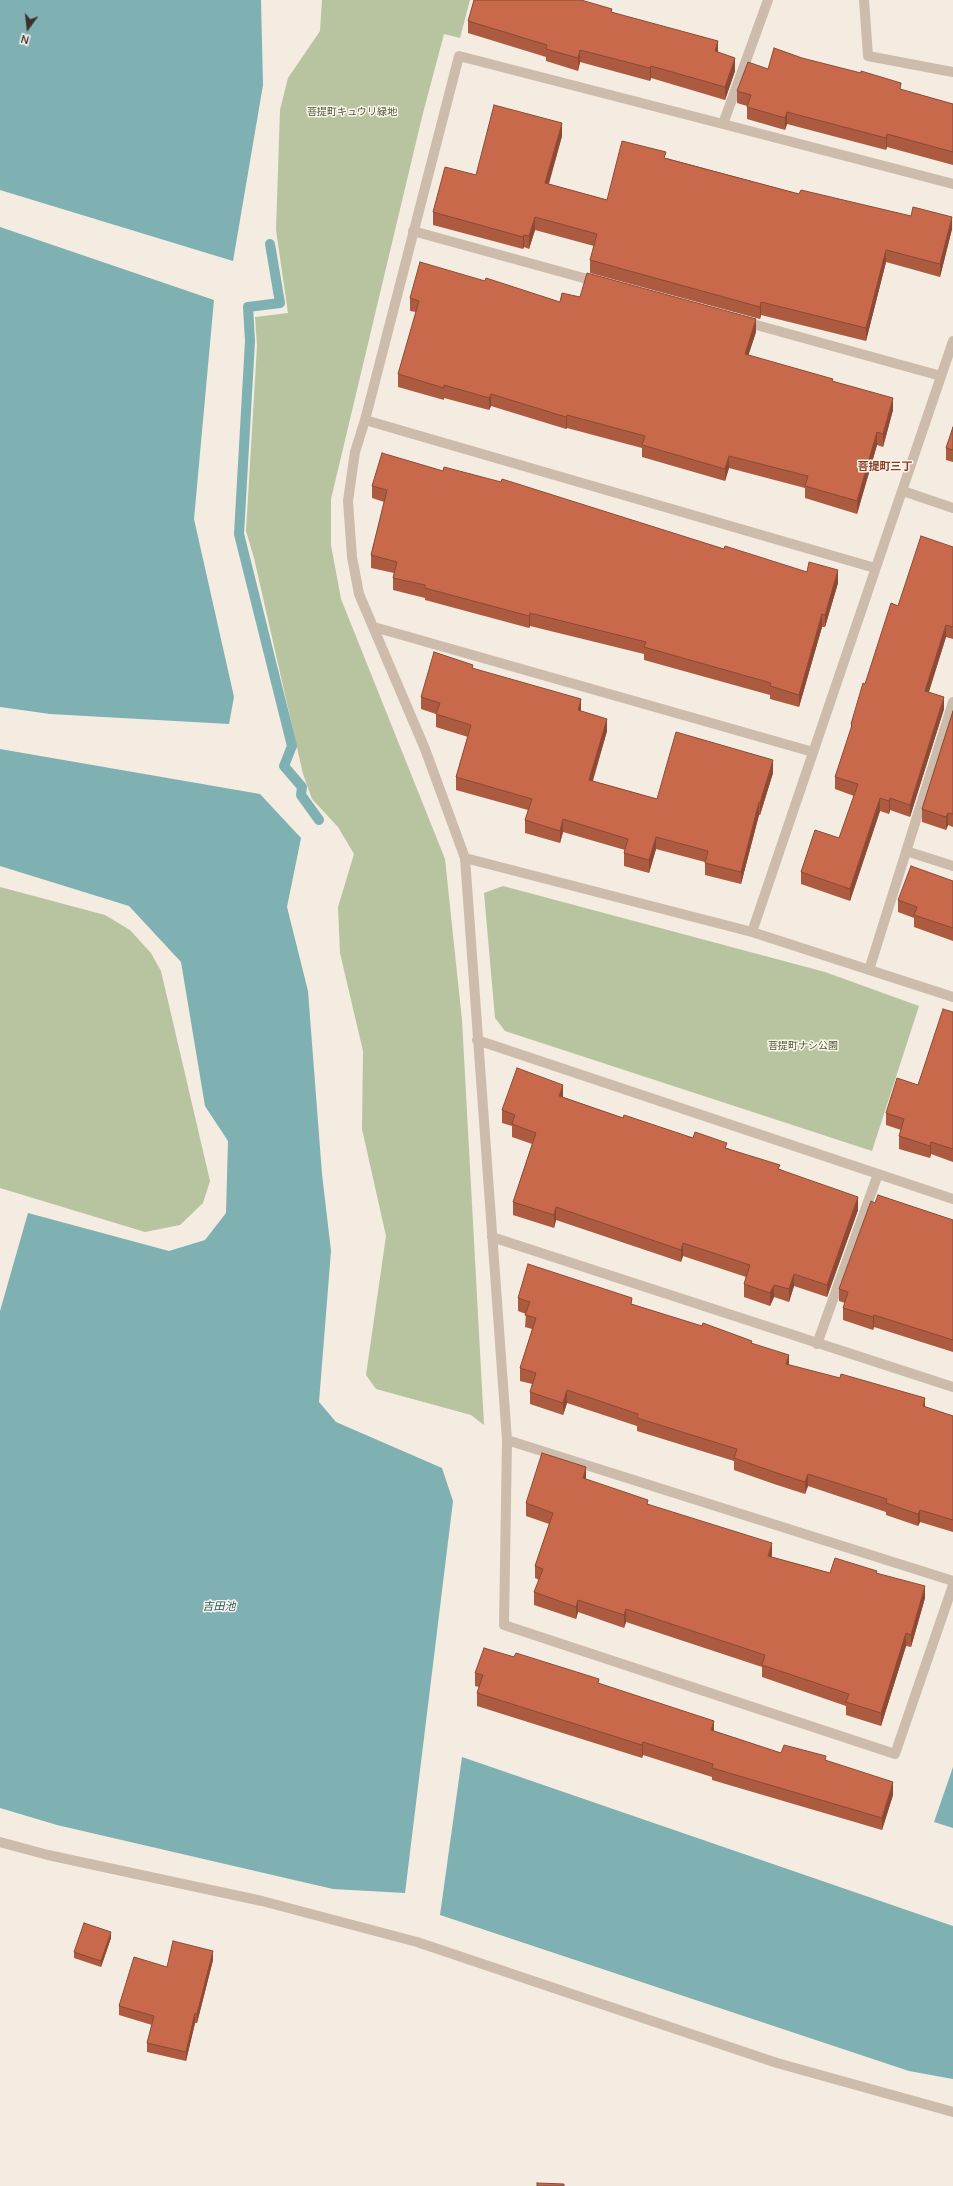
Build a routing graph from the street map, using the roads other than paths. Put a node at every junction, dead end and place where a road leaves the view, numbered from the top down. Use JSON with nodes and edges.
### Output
{"nodes":[{"id":1,"x":768,"y":0,"type":"edge"},
{"id":2,"x":864,"y":0,"type":"edge"},
{"id":3,"x":953,"y":72,"type":"edge"},
{"id":4,"x":723,"y":124,"type":"junction"},
{"id":5,"x":953,"y":184,"type":"edge"},
{"id":6,"x":413,"y":231,"type":"junction"},
{"id":7,"x":605,"y":284,"type":"edge"},
{"id":8,"x":735,"y":319,"type":"edge"},
{"id":9,"x":953,"y":341,"type":"edge"},
{"id":10,"x":941,"y":376,"type":"junction"},
{"id":11,"x":365,"y":420,"type":"junction"},
{"id":12,"x":903,"y":491,"type":"junction"},
{"id":13,"x":953,"y":508,"type":"edge"},
{"id":14,"x":875,"y":568,"type":"junction"},
{"id":15,"x":374,"y":627,"type":"junction"},
{"id":16,"x":953,"y":702,"type":"edge"},
{"id":17,"x":813,"y":752,"type":"junction"},
{"id":18,"x":906,"y":851,"type":"junction"},
{"id":19,"x":465,"y":858,"type":"junction"},
{"id":20,"x":953,"y":866,"type":"edge"},
{"id":21,"x":752,"y":932,"type":"junction"},
{"id":22,"x":869,"y":970,"type":"junction"},
{"id":23,"x":953,"y":997,"type":"edge"},
{"id":24,"x":477,"y":1040,"type":"junction"},
{"id":25,"x":878,"y":1174,"type":"junction"},
{"id":26,"x":953,"y":1199,"type":"edge"},
{"id":27,"x":492,"y":1237,"type":"junction"},
{"id":28,"x":817,"y":1344,"type":"junction"},
{"id":29,"x":953,"y":1388,"type":"edge"},
{"id":30,"x":507,"y":1440,"type":"junction"},
{"id":31,"x":953,"y":1581,"type":"edge"},
{"id":32,"x":953,"y":1585,"type":"edge"},
{"id":33,"x":0,"y":1842,"type":"edge"},
{"id":34,"x":953,"y":2112,"type":"edge"}],
"edges":[{"from":1,"to":4,"type":"street"},
{"from":2,"to":3,"type":"street"},
{"from":4,"to":5,"type":"street"},
{"from":4,"to":6,"type":"street"},
{"from":6,"to":7,"type":"street"},
{"from":6,"to":11,"type":"street"},
{"from":8,"to":10,"type":"street"},
{"from":9,"to":10,"type":"street"},
{"from":10,"to":12,"type":"street"},
{"from":11,"to":14,"type":"street"},
{"from":11,"to":15,"type":"street"},
{"from":12,"to":13,"type":"street"},
{"from":12,"to":14,"type":"street"},
{"from":14,"to":17,"type":"street"},
{"from":15,"to":17,"type":"street"},
{"from":15,"to":19,"type":"street"},
{"from":16,"to":18,"type":"street"},
{"from":17,"to":21,"type":"street"},
{"from":18,"to":20,"type":"street"},
{"from":18,"to":22,"type":"street"},
{"from":19,"to":21,"type":"street"},
{"from":19,"to":24,"type":"street"},
{"from":21,"to":22,"type":"street"},
{"from":22,"to":23,"type":"street"},
{"from":24,"to":25,"type":"street"},
{"from":24,"to":27,"type":"street"},
{"from":25,"to":26,"type":"street"},
{"from":25,"to":28,"type":"street"},
{"from":27,"to":28,"type":"street"},
{"from":27,"to":30,"type":"street"},
{"from":28,"to":29,"type":"street"},
{"from":30,"to":31,"type":"street"},
{"from":30,"to":32,"type":"street"},
{"from":33,"to":34,"type":"street"}]}
